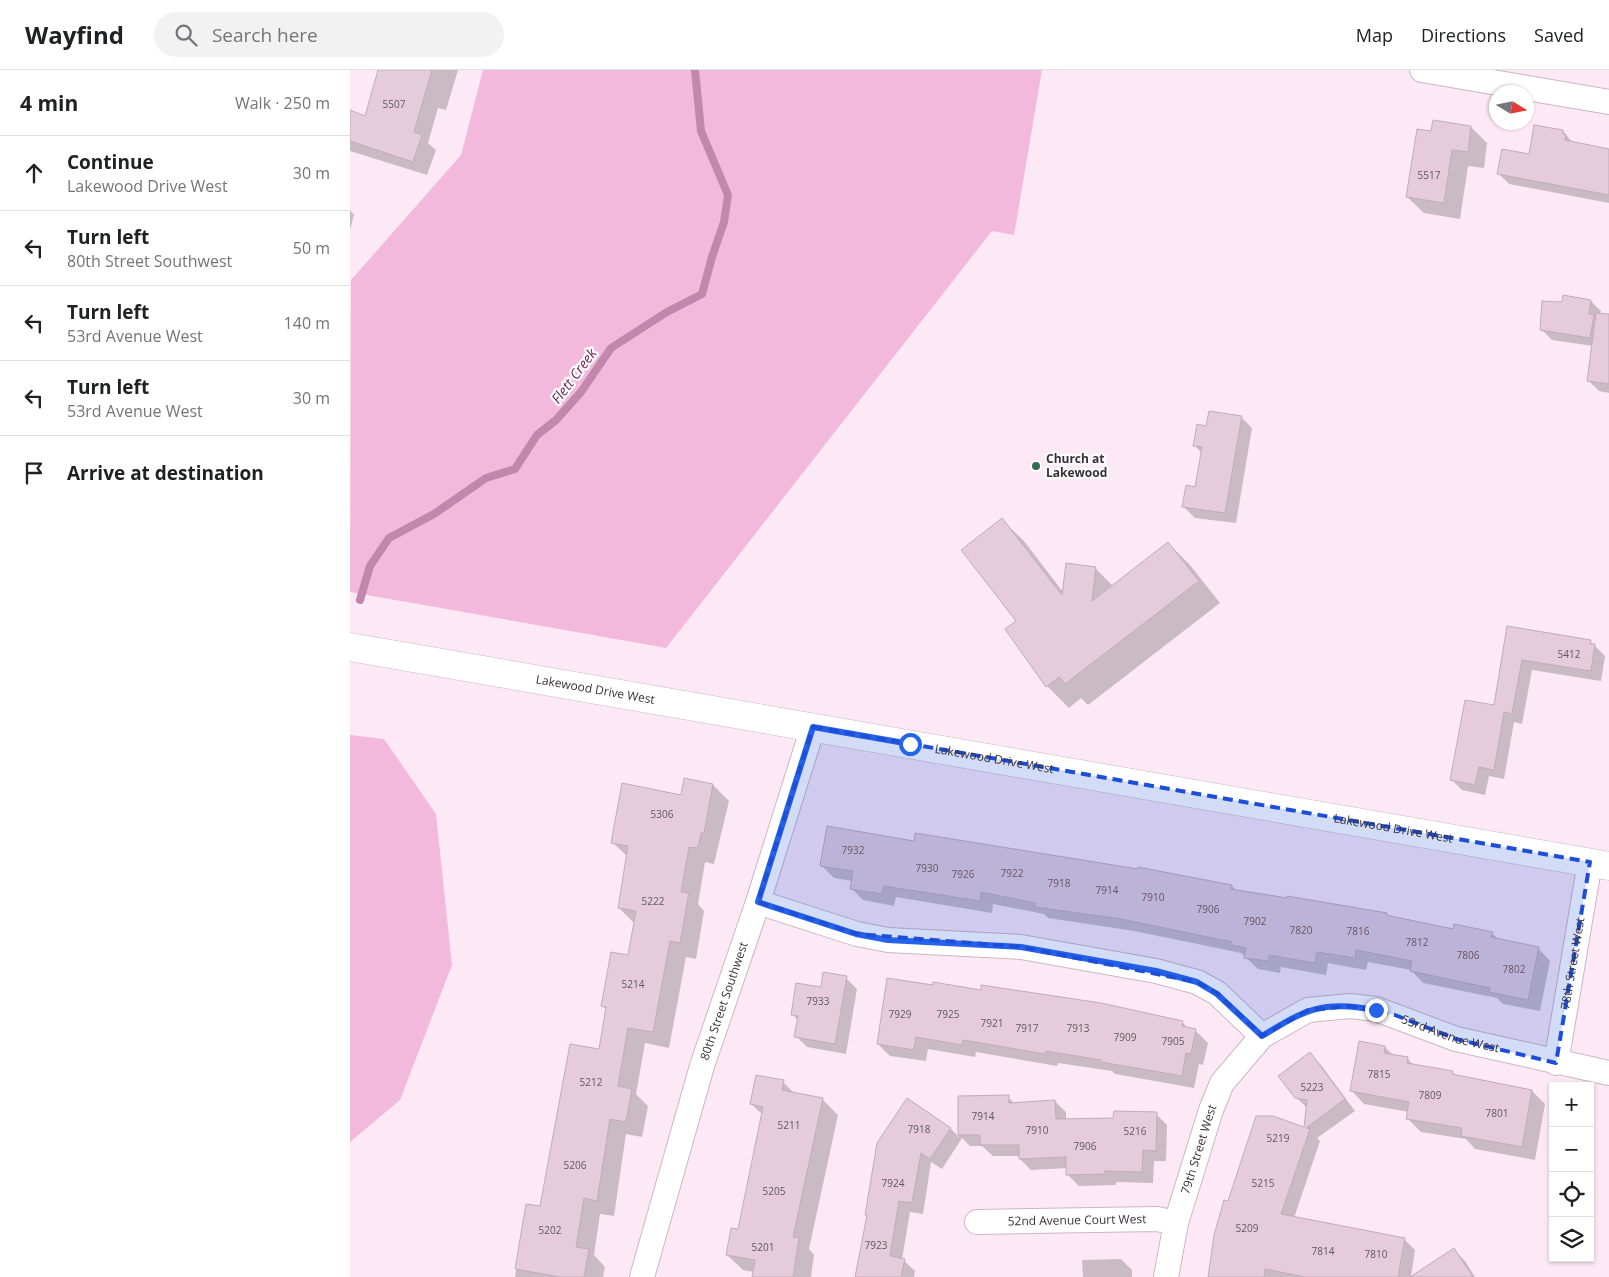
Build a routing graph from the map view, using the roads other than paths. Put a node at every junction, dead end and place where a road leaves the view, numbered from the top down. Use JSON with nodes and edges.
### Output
{"nodes":[{"id":1,"x":1422,"y":70,"type":"edge"},
{"id":2,"x":1609,"y":102,"type":"edge"},
{"id":3,"x":350,"y":647,"type":"edge"},
{"id":4,"x":813,"y":727,"type":"junction"},
{"id":5,"x":1599,"y":864,"type":"edge"},
{"id":6,"x":758,"y":902,"type":"junction"},
{"id":7,"x":1262,"y":1036,"type":"junction"},
{"id":8,"x":1556,"y":1063,"type":"junction"},
{"id":9,"x":1609,"y":1073,"type":"edge"},
{"id":10,"x":977,"y":1222,"type":"dead end"},
{"id":11,"x":1176,"y":1223,"type":"junction"},
{"id":12,"x":642,"y":1277,"type":"edge"},
{"id":13,"x":1166,"y":1277,"type":"edge"}],
"edges":[{"from":1,"to":2,"type":"street"},
{"from":3,"to":4,"type":"main road","name":"Lakewood Drive West"},
{"from":4,"to":5,"type":"main road","name":"Lakewood Drive West"},
{"from":4,"to":6,"type":"street","name":"80th Street Southwest"},
{"from":5,"to":8,"type":"street","name":"78th Street West"},
{"from":6,"to":7,"type":"street"},
{"from":6,"to":12,"type":"street","name":"80th Street Southwest"},
{"from":7,"to":8,"type":"street","name":"53rd Avenue West"},
{"from":7,"to":11,"type":"street","name":"79th Street West"},
{"from":8,"to":9,"type":"street","name":"53rd Avenue West"},
{"from":10,"to":11,"type":"street","name":"52nd Avenue Court West"},
{"from":11,"to":13,"type":"street","name":"79th Street West"}]}
